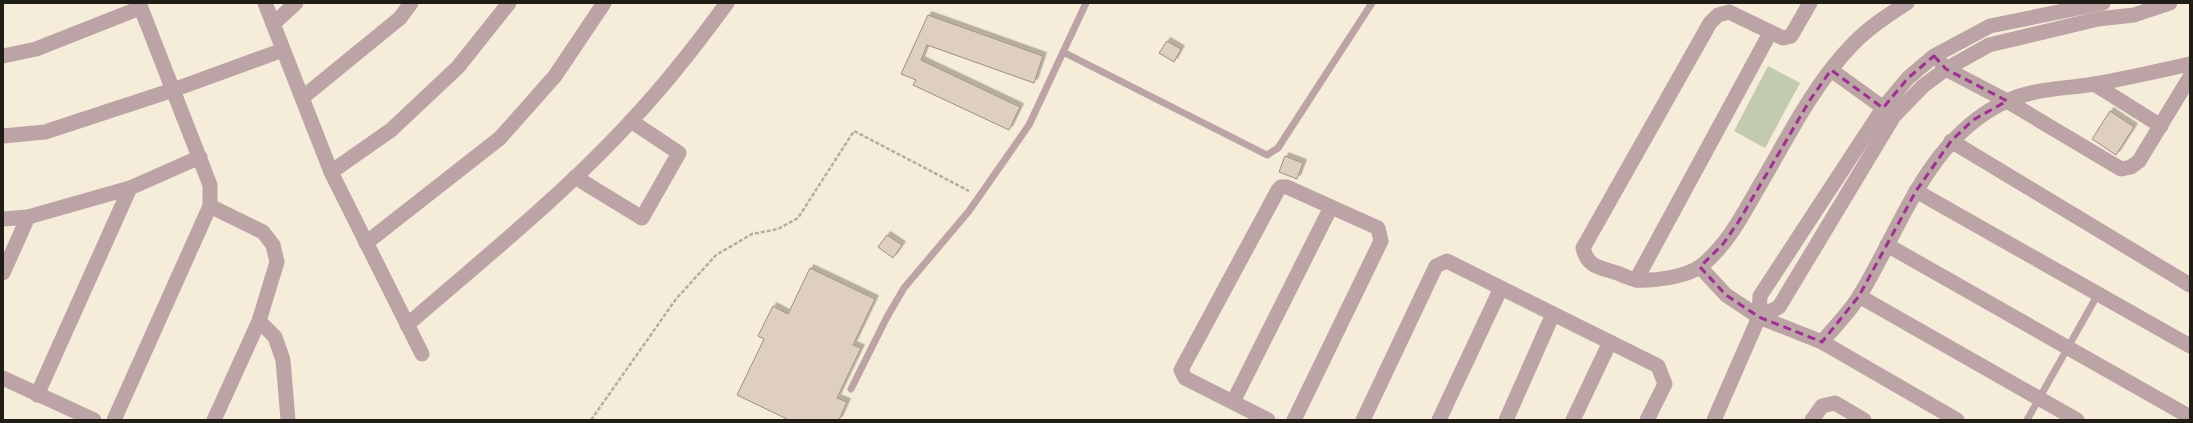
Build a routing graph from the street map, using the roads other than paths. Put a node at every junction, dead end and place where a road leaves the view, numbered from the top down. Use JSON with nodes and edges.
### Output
{"nodes":[{"id":1,"x":265,"y":3,"type":"edge"},
{"id":2,"x":296,"y":3,"type":"edge"},
{"id":3,"x":411,"y":3,"type":"edge"},
{"id":4,"x":508,"y":3,"type":"edge"},
{"id":5,"x":604,"y":3,"type":"edge"},
{"id":6,"x":727,"y":3,"type":"edge"},
{"id":7,"x":1086,"y":3,"type":"edge"},
{"id":8,"x":1372,"y":3,"type":"edge"},
{"id":9,"x":1810,"y":3,"type":"edge"},
{"id":10,"x":1907,"y":3,"type":"edge"},
{"id":11,"x":2103,"y":3,"type":"edge"},
{"id":12,"x":2170,"y":3,"type":"edge"},
{"id":13,"x":139,"y":5,"type":"edge"},
{"id":14,"x":2075,"y":5,"type":"edge"},
{"id":15,"x":2098,"y":19,"type":"junction"},
{"id":16,"x":274,"y":24,"type":"junction"},
{"id":17,"x":1770,"y":33,"type":"junction"},
{"id":18,"x":284,"y":50,"type":"junction"},
{"id":19,"x":1063,"y":52,"type":"junction"},
{"id":20,"x":3,"y":56,"type":"edge"},
{"id":21,"x":1934,"y":56,"type":"junction"},
{"id":22,"x":2190,"y":64,"type":"edge"},
{"id":23,"x":1946,"y":69,"type":"junction"},
{"id":24,"x":1831,"y":70,"type":"junction"},
{"id":25,"x":2190,"y":77,"type":"edge"},
{"id":26,"x":2094,"y":84,"type":"junction"},
{"id":27,"x":173,"y":90,"type":"junction"},
{"id":28,"x":302,"y":98,"type":"junction"},
{"id":29,"x":2007,"y":101,"type":"junction"},
{"id":30,"x":1888,"y":112,"type":"junction"},
{"id":31,"x":631,"y":121,"type":"junction"},
{"id":32,"x":2161,"y":126,"type":"junction"},
{"id":33,"x":3,"y":136,"type":"edge"},
{"id":34,"x":1951,"y":141,"type":"junction"},
{"id":35,"x":200,"y":158,"type":"junction"},
{"id":36,"x":331,"y":172,"type":"junction"},
{"id":37,"x":575,"y":177,"type":"junction"},
{"id":38,"x":130,"y":188,"type":"junction"},
{"id":39,"x":1916,"y":191,"type":"junction"},
{"id":40,"x":1822,"y":202,"type":"junction"},
{"id":41,"x":210,"y":206,"type":"junction"},
{"id":42,"x":1331,"y":207,"type":"junction"},
{"id":43,"x":1838,"y":211,"type":"junction"},
{"id":44,"x":28,"y":217,"type":"junction"},
{"id":45,"x":3,"y":220,"type":"edge"},
{"id":46,"x":366,"y":243,"type":"junction"},
{"id":47,"x":1887,"y":245,"type":"junction"},
{"id":48,"x":1700,"y":267,"type":"junction"},
{"id":49,"x":3,"y":273,"type":"edge"},
{"id":50,"x":1636,"y":280,"type":"junction"},
{"id":51,"x":2190,"y":285,"type":"edge"},
{"id":52,"x":1501,"y":288,"type":"junction"},
{"id":53,"x":2098,"y":294,"type":"junction"},
{"id":54,"x":1859,"y":296,"type":"junction"},
{"id":55,"x":1553,"y":314,"type":"junction"},
{"id":56,"x":1759,"y":317,"type":"junction"},
{"id":57,"x":259,"y":321,"type":"junction"},
{"id":58,"x":407,"y":325,"type":"junction"},
{"id":59,"x":1610,"y":342,"type":"junction"},
{"id":60,"x":1822,"y":342,"type":"junction"},
{"id":61,"x":2190,"y":346,"type":"edge"},
{"id":62,"x":2068,"y":348,"type":"junction"},
{"id":63,"x":422,"y":354,"type":"dead end"},
{"id":64,"x":3,"y":378,"type":"edge"},
{"id":65,"x":851,"y":389,"type":"dead end"},
{"id":66,"x":37,"y":395,"type":"junction"},
{"id":67,"x":2039,"y":398,"type":"junction"},
{"id":68,"x":1233,"y":402,"type":"junction"},
{"id":69,"x":2190,"y":417,"type":"edge"},
{"id":70,"x":94,"y":420,"type":"edge"},
{"id":71,"x":114,"y":420,"type":"edge"},
{"id":72,"x":214,"y":420,"type":"edge"},
{"id":73,"x":288,"y":420,"type":"edge"},
{"id":74,"x":1268,"y":420,"type":"edge"},
{"id":75,"x":1294,"y":420,"type":"edge"},
{"id":76,"x":1363,"y":420,"type":"edge"},
{"id":77,"x":1439,"y":420,"type":"edge"},
{"id":78,"x":1506,"y":420,"type":"edge"},
{"id":79,"x":1573,"y":420,"type":"edge"},
{"id":80,"x":1647,"y":420,"type":"edge"},
{"id":81,"x":1714,"y":420,"type":"edge"},
{"id":82,"x":1812,"y":420,"type":"edge"},
{"id":83,"x":1864,"y":420,"type":"edge"},
{"id":84,"x":1957,"y":420,"type":"edge"},
{"id":85,"x":2027,"y":420,"type":"edge"},
{"id":86,"x":2077,"y":420,"type":"edge"}],
"edges":[{"from":1,"to":16,"type":"street"},
{"from":2,"to":16,"type":"street"},
{"from":3,"to":28,"type":"street"},
{"from":4,"to":36,"type":"street"},
{"from":5,"to":46,"type":"street"},
{"from":6,"to":31,"type":"street"},
{"from":7,"to":19,"type":"lane"},
{"from":8,"to":19,"type":"lane"},
{"from":9,"to":17,"type":"street"},
{"from":10,"to":24,"type":"street"},
{"from":11,"to":14,"type":"street"},
{"from":12,"to":15,"type":"street"},
{"from":13,"to":20,"type":"street"},
{"from":13,"to":27,"type":"street"},
{"from":14,"to":15,"type":"street"},
{"from":14,"to":21,"type":"street"},
{"from":15,"to":23,"type":"street"},
{"from":16,"to":18,"type":"street"},
{"from":17,"to":50,"type":"street"},
{"from":17,"to":50,"type":"street"},
{"from":18,"to":27,"type":"street"},
{"from":18,"to":28,"type":"street"},
{"from":19,"to":65,"type":"lane"},
{"from":21,"to":23,"type":"street"},
{"from":21,"to":30,"type":"street"},
{"from":22,"to":26,"type":"street"},
{"from":23,"to":29,"type":"street"},
{"from":23,"to":30,"type":"street"},
{"from":24,"to":30,"type":"street"},
{"from":24,"to":48,"type":"street"},
{"from":25,"to":32,"type":"street"},
{"from":26,"to":29,"type":"street"},
{"from":26,"to":32,"type":"street"},
{"from":27,"to":33,"type":"street"},
{"from":27,"to":35,"type":"street"},
{"from":28,"to":36,"type":"street"},
{"from":29,"to":32,"type":"street"},
{"from":29,"to":34,"type":"street"},
{"from":30,"to":40,"type":"street"},
{"from":30,"to":43,"type":"street"},
{"from":31,"to":37,"type":"street"},
{"from":31,"to":37,"type":"street"},
{"from":34,"to":39,"type":"street"},
{"from":34,"to":51,"type":"street"},
{"from":35,"to":38,"type":"street"},
{"from":35,"to":41,"type":"street"},
{"from":36,"to":46,"type":"street"},
{"from":37,"to":58,"type":"street"},
{"from":38,"to":44,"type":"street"},
{"from":38,"to":66,"type":"street"},
{"from":39,"to":47,"type":"street"},
{"from":39,"to":53,"type":"street"},
{"from":40,"to":43,"type":"street"},
{"from":40,"to":56,"type":"street"},
{"from":41,"to":57,"type":"street"},
{"from":41,"to":71,"type":"street"},
{"from":42,"to":68,"type":"street"},
{"from":42,"to":68,"type":"street"},
{"from":42,"to":75,"type":"street"},
{"from":43,"to":56,"type":"street"},
{"from":44,"to":45,"type":"street"},
{"from":44,"to":49,"type":"street"},
{"from":46,"to":58,"type":"street"},
{"from":47,"to":54,"type":"street"},
{"from":47,"to":62,"type":"street"},
{"from":48,"to":50,"type":"street"},
{"from":48,"to":56,"type":"street"},
{"from":52,"to":55,"type":"street"},
{"from":52,"to":76,"type":"street"},
{"from":52,"to":77,"type":"street"},
{"from":53,"to":61,"type":"street"},
{"from":53,"to":62,"type":"lane"},
{"from":54,"to":60,"type":"street"},
{"from":54,"to":67,"type":"street"},
{"from":55,"to":59,"type":"street"},
{"from":55,"to":78,"type":"street"},
{"from":56,"to":60,"type":"street"},
{"from":56,"to":81,"type":"street"},
{"from":57,"to":72,"type":"street"},
{"from":57,"to":73,"type":"street"},
{"from":58,"to":63,"type":"street"},
{"from":59,"to":79,"type":"street"},
{"from":59,"to":80,"type":"street"},
{"from":60,"to":84,"type":"street"},
{"from":62,"to":67,"type":"lane"},
{"from":62,"to":69,"type":"street"},
{"from":64,"to":66,"type":"street"},
{"from":66,"to":70,"type":"street"},
{"from":67,"to":85,"type":"lane"},
{"from":67,"to":86,"type":"street"},
{"from":68,"to":74,"type":"street"},
{"from":82,"to":83,"type":"street"}]}
